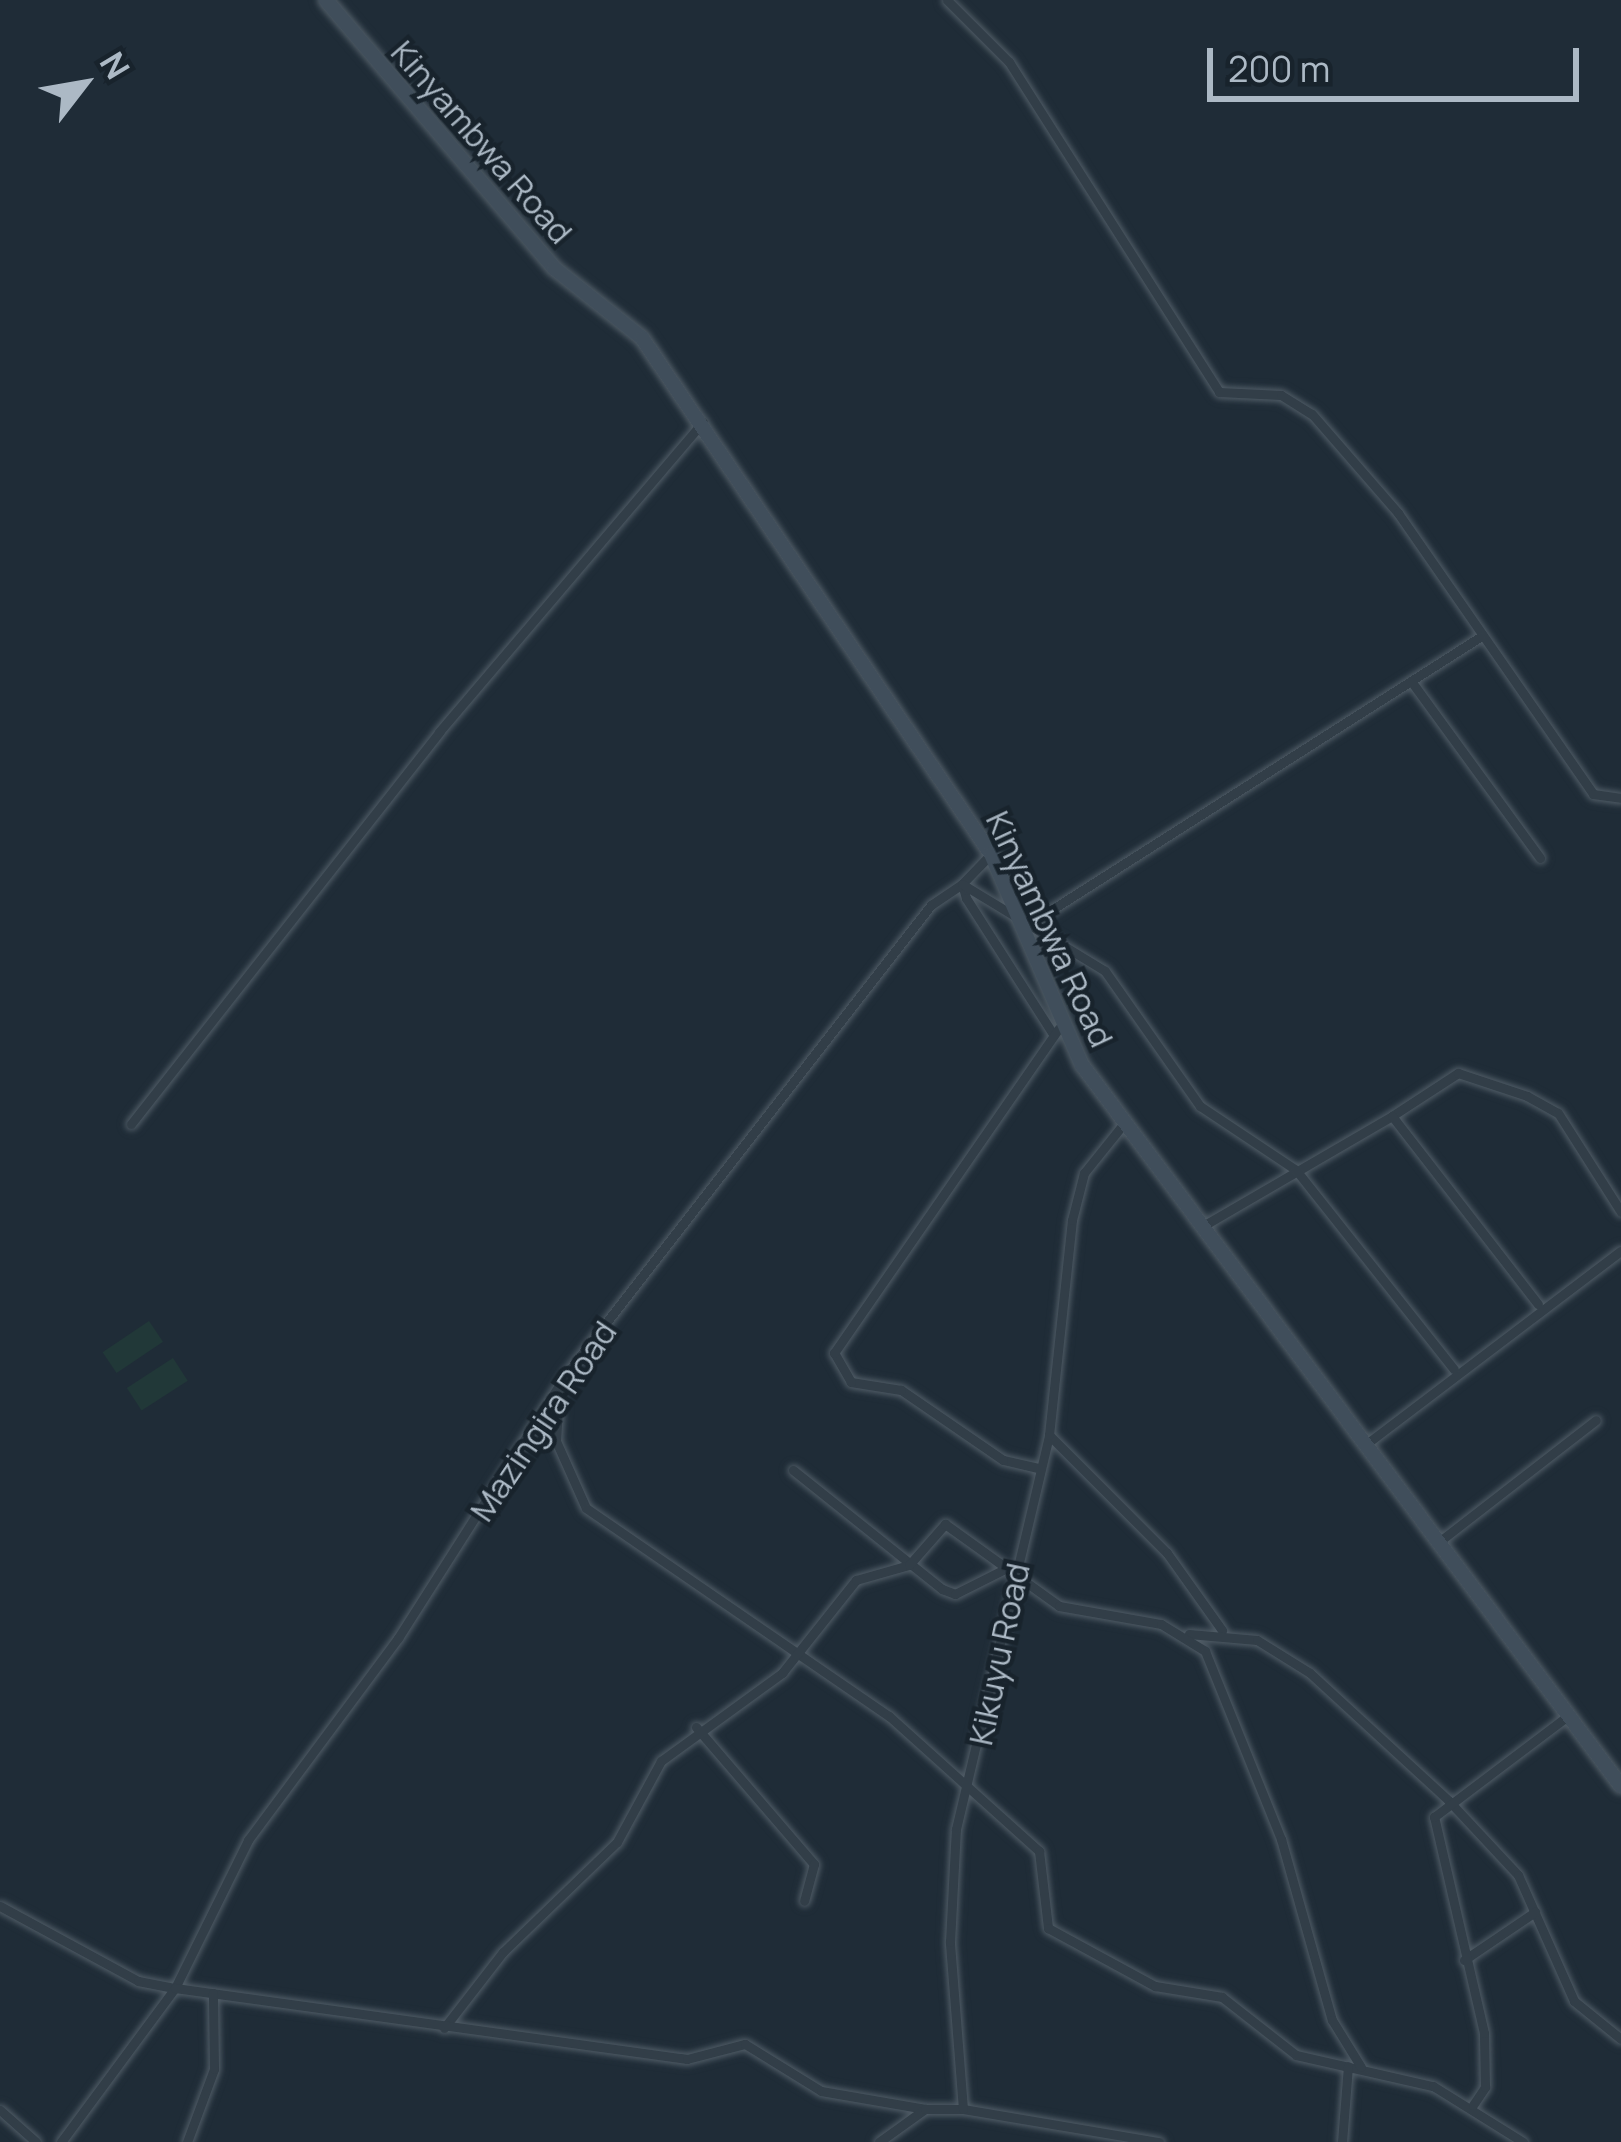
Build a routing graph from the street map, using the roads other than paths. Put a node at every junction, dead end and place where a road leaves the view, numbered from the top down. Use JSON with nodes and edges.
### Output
{"nodes":[{"id":1,"x":326,"y":0,"type":"edge"},
{"id":2,"x":947,"y":0,"type":"edge"},
{"id":3,"x":703,"y":422,"type":"junction"},
{"id":4,"x":1480,"y":638,"type":"junction"},
{"id":5,"x":1411,"y":681,"type":"junction"},
{"id":6,"x":1621,"y":798,"type":"edge"},
{"id":7,"x":991,"y":854,"type":"junction"},
{"id":8,"x":1540,"y":858,"type":"dead end"},
{"id":9,"x":962,"y":884,"type":"junction"},
{"id":10,"x":1018,"y":916,"type":"junction"},
{"id":11,"x":1034,"y":921,"type":"junction"},
{"id":12,"x":1056,"y":1031,"type":"junction"},
{"id":13,"x":1392,"y":1116,"type":"junction"},
{"id":14,"x":1125,"y":1122,"type":"junction"},
{"id":15,"x":130,"y":1124,"type":"dead end"},
{"id":16,"x":1296,"y":1170,"type":"junction"},
{"id":17,"x":1621,"y":1212,"type":"edge"},
{"id":18,"x":1203,"y":1226,"type":"junction"},
{"id":19,"x":1621,"y":1251,"type":"edge"},
{"id":20,"x":1538,"y":1304,"type":"junction"},
{"id":21,"x":1454,"y":1369,"type":"junction"},
{"id":22,"x":559,"y":1390,"type":"junction"},
{"id":23,"x":1596,"y":1420,"type":"dead end"},
{"id":24,"x":1049,"y":1436,"type":"junction"},
{"id":25,"x":1365,"y":1445,"type":"junction"},
{"id":26,"x":1038,"y":1468,"type":"junction"},
{"id":27,"x":793,"y":1470,"type":"dead end"},
{"id":28,"x":1440,"y":1541,"type":"junction"},
{"id":29,"x":914,"y":1559,"type":"junction"},
{"id":30,"x":1003,"y":1570,"type":"junction"},
{"id":31,"x":1016,"y":1583,"type":"junction"},
{"id":32,"x":1222,"y":1630,"type":"junction"},
{"id":33,"x":1189,"y":1634,"type":"junction"},
{"id":34,"x":800,"y":1651,"type":"junction"},
{"id":35,"x":1569,"y":1714,"type":"junction"},
{"id":36,"x":696,"y":1727,"type":"junction"},
{"id":37,"x":1621,"y":1786,"type":"edge"},
{"id":38,"x":970,"y":1798,"type":"junction"},
{"id":39,"x":1448,"y":1801,"type":"junction"},
{"id":40,"x":804,"y":1901,"type":"dead end"},
{"id":41,"x":0,"y":1906,"type":"edge"},
{"id":42,"x":1535,"y":1912,"type":"junction"},
{"id":43,"x":1464,"y":1960,"type":"junction"},
{"id":44,"x":176,"y":1988,"type":"junction"},
{"id":45,"x":213,"y":1993,"type":"junction"},
{"id":46,"x":444,"y":2028,"type":"junction"},
{"id":47,"x":1621,"y":2039,"type":"edge"},
{"id":48,"x":1348,"y":2066,"type":"junction"},
{"id":49,"x":1361,"y":2067,"type":"junction"},
{"id":50,"x":1473,"y":2104,"type":"junction"},
{"id":51,"x":926,"y":2109,"type":"junction"},
{"id":52,"x":963,"y":2109,"type":"junction"},
{"id":53,"x":0,"y":2110,"type":"edge"},
{"id":54,"x":36,"y":2142,"type":"edge"},
{"id":55,"x":62,"y":2142,"type":"edge"},
{"id":56,"x":187,"y":2142,"type":"edge"},
{"id":57,"x":879,"y":2142,"type":"edge"},
{"id":58,"x":1159,"y":2142,"type":"edge"},
{"id":59,"x":1342,"y":2142,"type":"edge"},
{"id":60,"x":1523,"y":2142,"type":"edge"}],
"edges":[{"from":1,"to":3,"type":"street","name":"Kinyambwa Road"},
{"from":2,"to":4,"type":"street"},
{"from":3,"to":7,"type":"street","name":"Kinyambwa Road"},
{"from":3,"to":15,"type":"street"},
{"from":4,"to":5,"type":"street"},
{"from":4,"to":6,"type":"street"},
{"from":5,"to":8,"type":"street"},
{"from":5,"to":11,"type":"street"},
{"from":7,"to":9,"type":"street","name":"Mazingira Road"},
{"from":7,"to":10,"type":"street","name":"Kinyambwa Road"},
{"from":9,"to":10,"type":"street"},
{"from":9,"to":12,"type":"street"},
{"from":9,"to":22,"type":"street","name":"Mazingira Road"},
{"from":10,"to":11,"type":"street"},
{"from":10,"to":12,"type":"street","name":"Kinyambwa Road"},
{"from":11,"to":16,"type":"street"},
{"from":12,"to":14,"type":"street","name":"Kinyambwa Road"},
{"from":12,"to":26,"type":"street"},
{"from":13,"to":16,"type":"street"},
{"from":13,"to":17,"type":"street"},
{"from":13,"to":20,"type":"street"},
{"from":14,"to":18,"type":"street","name":"Kinyambwa Road"},
{"from":14,"to":24,"type":"street","name":"Kikuyu Road"},
{"from":16,"to":18,"type":"street"},
{"from":16,"to":21,"type":"street"},
{"from":18,"to":25,"type":"street","name":"Kinyambwa Road"},
{"from":19,"to":20,"type":"street"},
{"from":20,"to":21,"type":"street"},
{"from":21,"to":25,"type":"street"},
{"from":22,"to":34,"type":"street"},
{"from":22,"to":44,"type":"street","name":"Mazingira Road"},
{"from":23,"to":28,"type":"street"},
{"from":24,"to":26,"type":"street","name":"Kikuyu Road"},
{"from":24,"to":32,"type":"street"},
{"from":25,"to":28,"type":"street","name":"Kinyambwa Road"},
{"from":26,"to":31,"type":"street","name":"Kikuyu Road"},
{"from":27,"to":29,"type":"street"},
{"from":28,"to":35,"type":"street","name":"Kinyambwa Road"},
{"from":29,"to":30,"type":"street"},
{"from":29,"to":30,"type":"street"},
{"from":29,"to":34,"type":"street"},
{"from":30,"to":31,"type":"street"},
{"from":31,"to":33,"type":"street"},
{"from":31,"to":38,"type":"street","name":"Kikuyu Road"},
{"from":32,"to":33,"type":"street"},
{"from":32,"to":39,"type":"street"},
{"from":33,"to":49,"type":"street"},
{"from":34,"to":36,"type":"street"},
{"from":34,"to":38,"type":"street"},
{"from":35,"to":37,"type":"street","name":"Kinyambwa Road"},
{"from":35,"to":39,"type":"street"},
{"from":36,"to":40,"type":"street"},
{"from":36,"to":46,"type":"street"},
{"from":38,"to":48,"type":"street"},
{"from":38,"to":52,"type":"street","name":"Kikuyu Road"},
{"from":39,"to":42,"type":"street"},
{"from":39,"to":43,"type":"street"},
{"from":41,"to":44,"type":"street"},
{"from":42,"to":43,"type":"street"},
{"from":42,"to":47,"type":"street"},
{"from":43,"to":50,"type":"street"},
{"from":44,"to":45,"type":"street"},
{"from":44,"to":55,"type":"street","name":"Mazingira Road"},
{"from":45,"to":46,"type":"street"},
{"from":45,"to":56,"type":"street"},
{"from":46,"to":51,"type":"street"},
{"from":48,"to":49,"type":"street"},
{"from":48,"to":59,"type":"street"},
{"from":49,"to":50,"type":"street"},
{"from":50,"to":60,"type":"street"},
{"from":51,"to":52,"type":"street"},
{"from":51,"to":57,"type":"street"},
{"from":52,"to":58,"type":"street"},
{"from":53,"to":54,"type":"street"}]}
